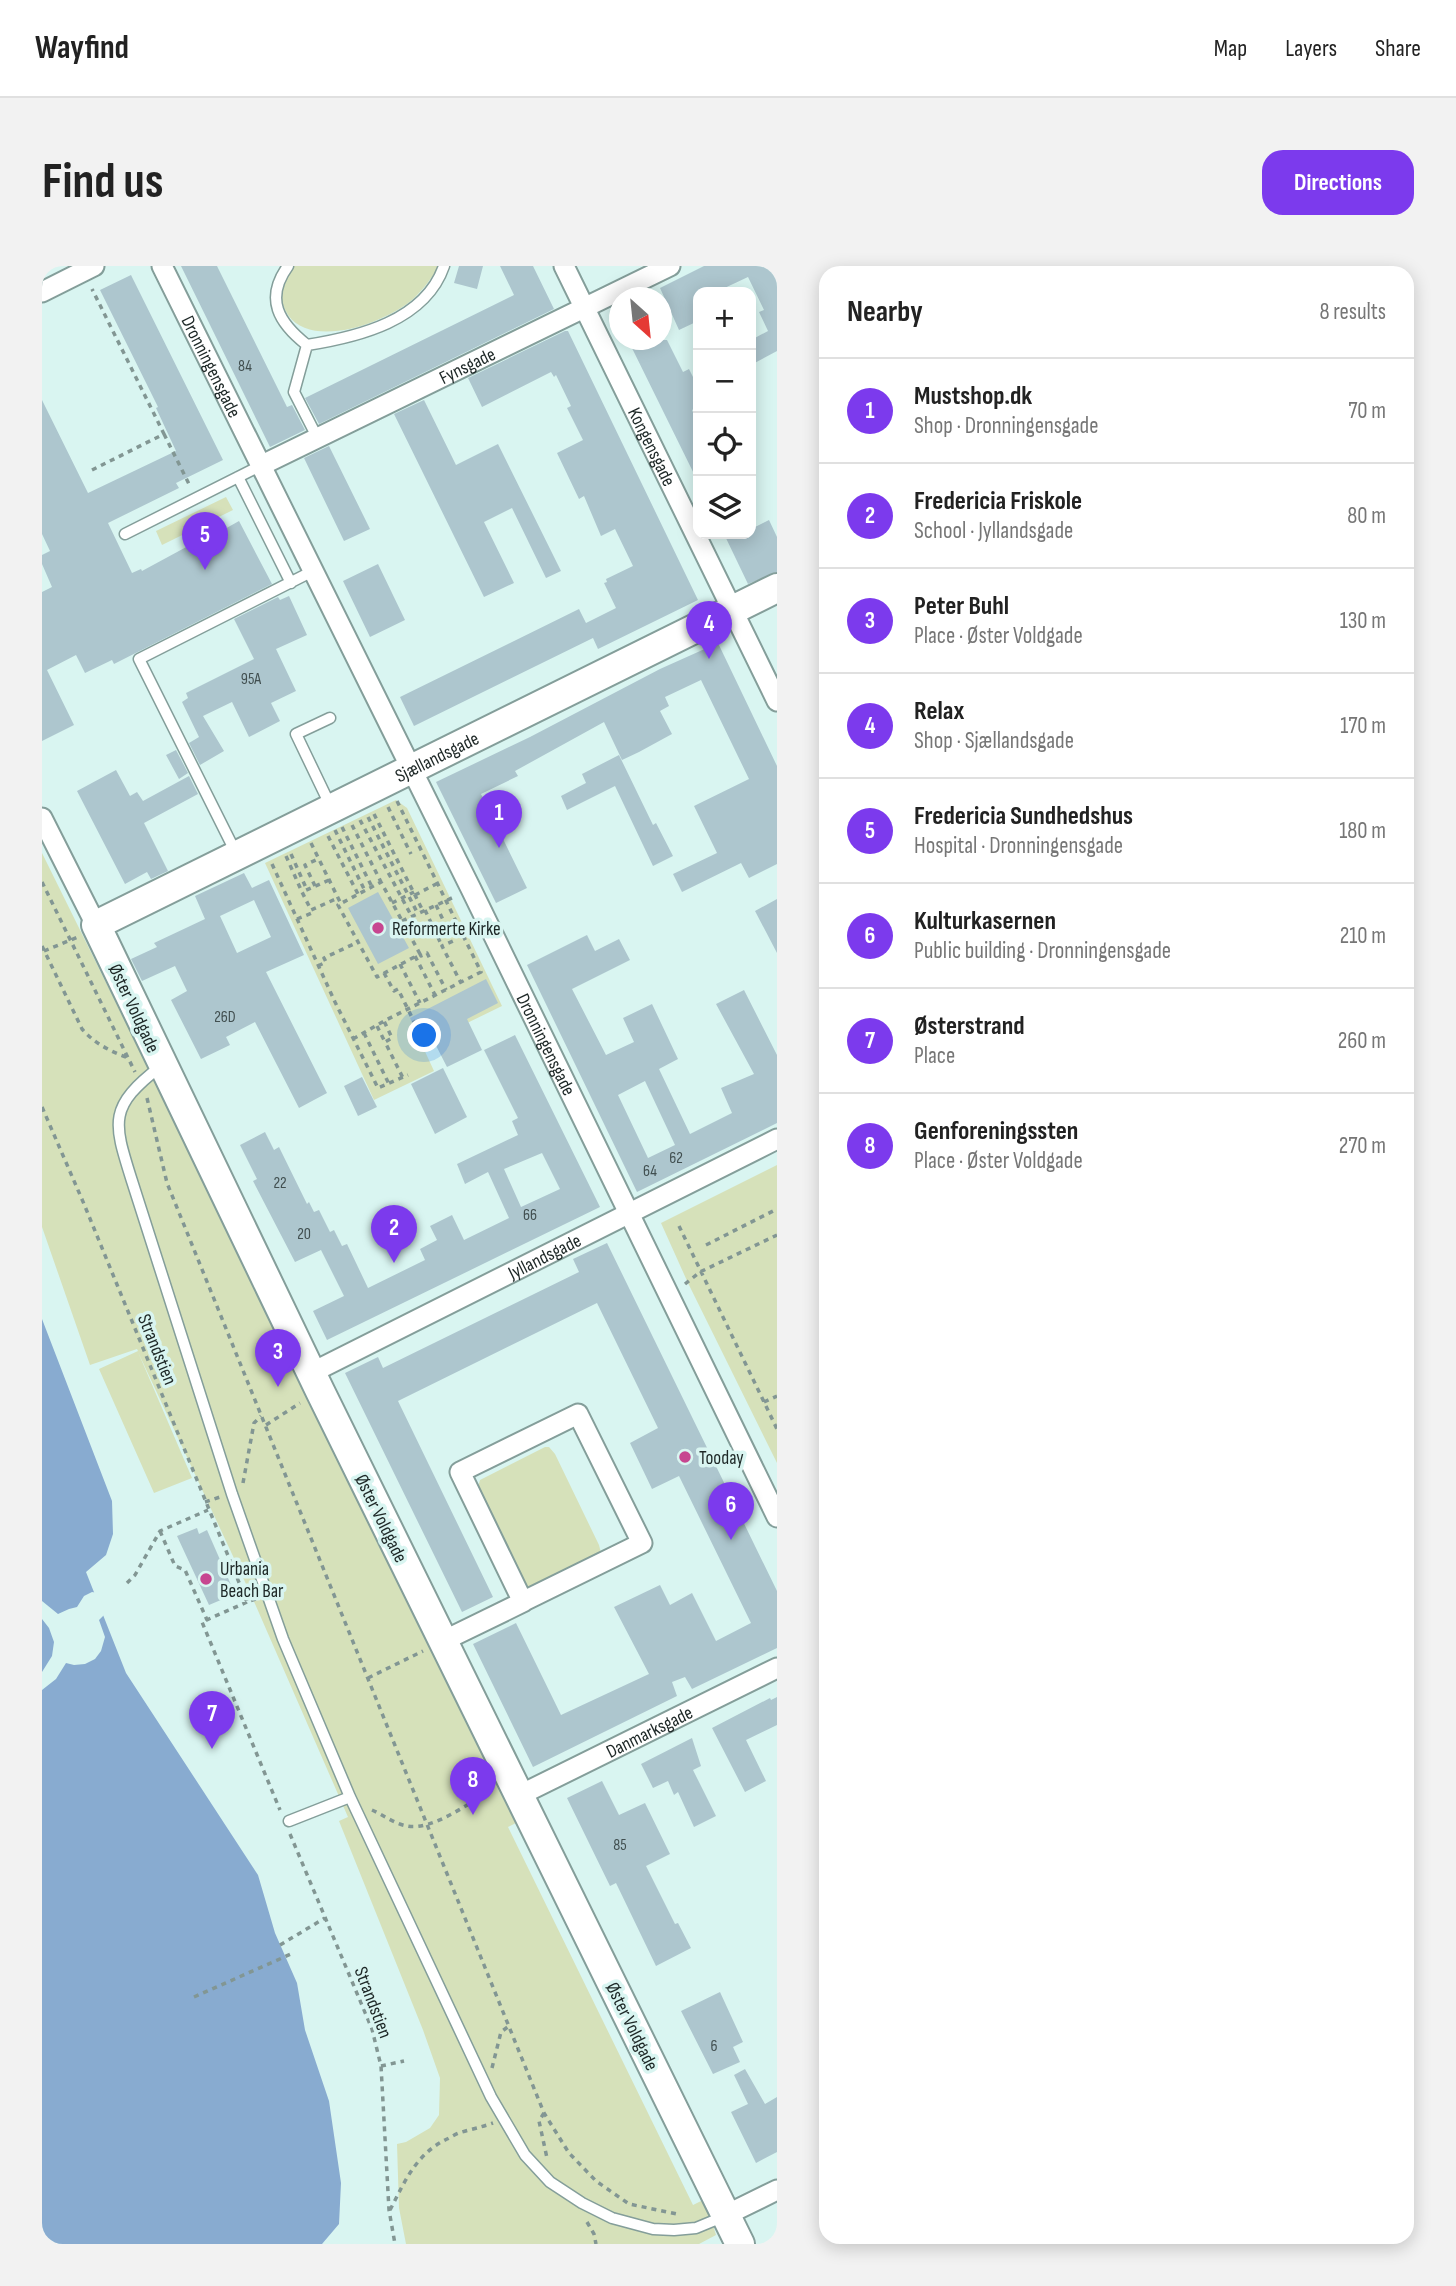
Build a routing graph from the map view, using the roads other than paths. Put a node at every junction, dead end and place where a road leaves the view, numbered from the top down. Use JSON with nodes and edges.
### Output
{"nodes":[{"id":1,"x":162,"y":266,"type":"edge"},
{"id":2,"x":288,"y":266,"type":"edge"},
{"id":3,"x":444,"y":266,"type":"edge"},
{"id":4,"x":564,"y":266,"type":"edge"},
{"id":5,"x":670,"y":266,"type":"edge"},
{"id":6,"x":89,"y":269,"type":"edge"},
{"id":7,"x":42,"y":292,"type":"edge"},
{"id":8,"x":585,"y":308,"type":"junction"},
{"id":9,"x":307,"y":345,"type":"junction"},
{"id":10,"x":318,"y":439,"type":"junction"},
{"id":11,"x":262,"y":466,"type":"junction"},
{"id":12,"x":238,"y":477,"type":"junction"},
{"id":13,"x":125,"y":534,"type":"dead end"},
{"id":14,"x":313,"y":571,"type":"junction"},
{"id":15,"x":291,"y":583,"type":"junction"},
{"id":16,"x":777,"y":588,"type":"edge"},
{"id":17,"x":732,"y":610,"type":"junction"},
{"id":18,"x":777,"y":701,"type":"edge"},
{"id":19,"x":330,"y":718,"type":"dead end"},
{"id":20,"x":410,"y":770,"type":"junction"},
{"id":21,"x":42,"y":818,"type":"edge"},
{"id":22,"x":337,"y":824,"type":"junction"},
{"id":23,"x":237,"y":855,"type":"junction"},
{"id":24,"x":96,"y":925,"type":"junction"},
{"id":25,"x":151,"y":1074,"type":"junction"},
{"id":26,"x":777,"y":1139,"type":"edge"},
{"id":27,"x":629,"y":1213,"type":"junction"},
{"id":28,"x":316,"y":1382,"type":"junction"},
{"id":29,"x":777,"y":1517,"type":"edge"},
{"id":30,"x":523,"y":1602,"type":"junction"},
{"id":31,"x":443,"y":1642,"type":"junction"},
{"id":32,"x":777,"y":1668,"type":"edge"},
{"id":33,"x":516,"y":1787,"type":"junction"},
{"id":34,"x":350,"y":1797,"type":"junction"},
{"id":35,"x":287,"y":1822,"type":"road end"},
{"id":36,"x":777,"y":2190,"type":"edge"},
{"id":37,"x":726,"y":2215,"type":"junction"},
{"id":38,"x":740,"y":2244,"type":"edge"}],
"edges":[{"from":1,"to":11,"type":"street","name":"Dronningensgade"},
{"from":2,"to":9,"type":"lane"},
{"from":3,"to":9,"type":"lane"},
{"from":4,"to":8,"type":"street","name":"Kongensgade"},
{"from":5,"to":8,"type":"street","name":"Fynsgade"},
{"from":6,"to":7,"type":"street"},
{"from":8,"to":10,"type":"street","name":"Fynsgade"},
{"from":8,"to":17,"type":"street","name":"Kongensgade"},
{"from":9,"to":10,"type":"lane"},
{"from":10,"to":11,"type":"street","name":"Fynsgade"},
{"from":11,"to":12,"type":"lane"},
{"from":11,"to":14,"type":"street","name":"Dronningensgade"},
{"from":12,"to":13,"type":"lane"},
{"from":12,"to":15,"type":"lane"},
{"from":14,"to":15,"type":"lane"},
{"from":14,"to":20,"type":"street","name":"Dronningensgade"},
{"from":15,"to":23,"type":"lane"},
{"from":16,"to":17,"type":"street","name":"Sjællandsgade"},
{"from":17,"to":18,"type":"street","name":"Kongensgade"},
{"from":17,"to":20,"type":"street","name":"Sjællandsgade"},
{"from":19,"to":22,"type":"lane"},
{"from":20,"to":22,"type":"street","name":"Sjællandsgade"},
{"from":20,"to":27,"type":"street","name":"Dronningensgade"},
{"from":21,"to":24,"type":"street","name":"Øster Voldgade"},
{"from":22,"to":23,"type":"street","name":"Sjællandsgade"},
{"from":23,"to":24,"type":"street","name":"Sjællandsgade"},
{"from":24,"to":25,"type":"street","name":"Øster Voldgade"},
{"from":25,"to":28,"type":"street","name":"Øster Voldgade"},
{"from":25,"to":34,"type":"lane"},
{"from":26,"to":27,"type":"street","name":"Jyllandsgade"},
{"from":27,"to":28,"type":"street","name":"Jyllandsgade"},
{"from":27,"to":29,"type":"street","name":"Dronningensgade"},
{"from":28,"to":31,"type":"street","name":"Øster Voldgade"},
{"from":30,"to":30,"type":"street"},
{"from":30,"to":31,"type":"street"},
{"from":31,"to":33,"type":"street","name":"Øster Voldgade"},
{"from":32,"to":33,"type":"street","name":"Danmarksgade"},
{"from":33,"to":37,"type":"street","name":"Øster Voldgade"},
{"from":34,"to":35,"type":"lane"},
{"from":34,"to":37,"type":"lane"},
{"from":36,"to":37,"type":"street"},
{"from":37,"to":38,"type":"street","name":"Øster Voldgade"}]}
